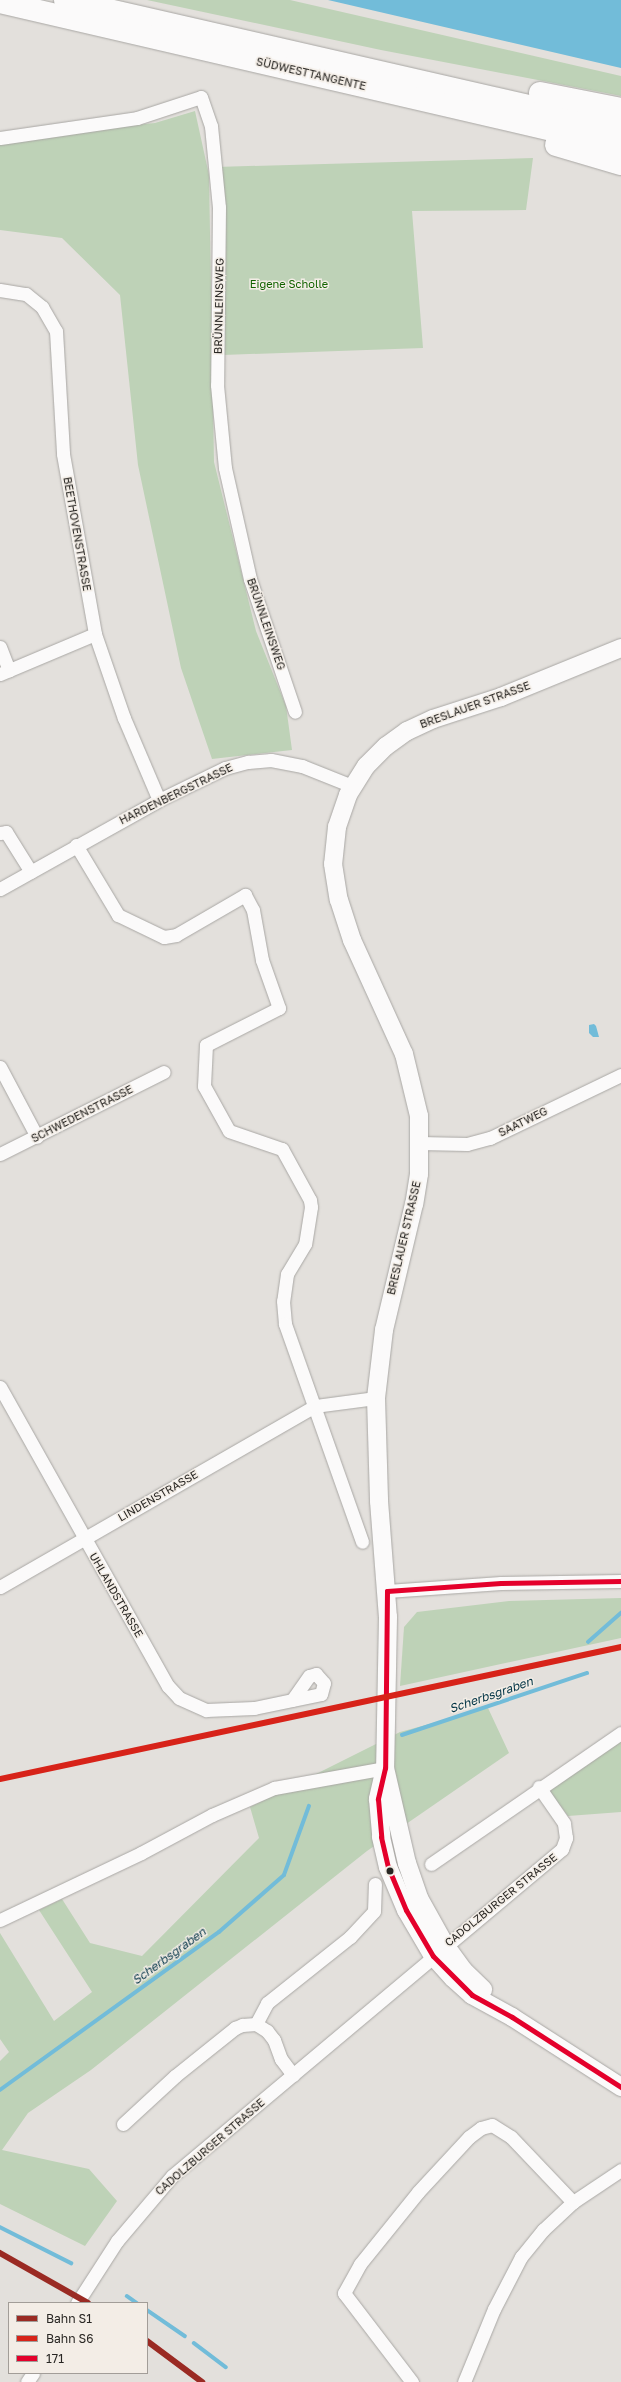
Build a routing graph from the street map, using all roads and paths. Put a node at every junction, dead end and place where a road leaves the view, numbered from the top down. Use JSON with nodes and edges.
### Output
{"nodes":[{"id":1,"x":66,"y":0,"type":"edge"},
{"id":2,"x":0,"y":2,"type":"edge"},
{"id":3,"x":404,"y":76,"type":"junction"},
{"id":4,"x":450,"y":106,"type":"junction"},
{"id":5,"x":621,"y":108,"type":"edge"},
{"id":6,"x":621,"y":127,"type":"edge"},
{"id":7,"x":0,"y":138,"type":"edge"},
{"id":8,"x":621,"y":146,"type":"edge"},
{"id":9,"x":621,"y":164,"type":"edge"},
{"id":10,"x":0,"y":290,"type":"edge"},
{"id":11,"x":95,"y":634,"type":"junction"},
{"id":12,"x":621,"y":638,"type":"edge"},
{"id":13,"x":0,"y":647,"type":"edge"},
{"id":14,"x":621,"y":648,"type":"edge"},
{"id":15,"x":569,"y":669,"type":"junction"},
{"id":16,"x":5,"y":672,"type":"edge"},
{"id":17,"x":295,"y":712,"type":"dead end"},
{"id":18,"x":352,"y":786,"type":"junction"},
{"id":19,"x":159,"y":800,"type":"junction"},
{"id":20,"x":0,"y":833,"type":"edge"},
{"id":21,"x":76,"y":845,"type":"junction"},
{"id":22,"x":31,"y":872,"type":"junction"},
{"id":23,"x":0,"y":889,"type":"edge"},
{"id":24,"x":0,"y":1067,"type":"edge"},
{"id":25,"x":164,"y":1072,"type":"dead end"},
{"id":26,"x":621,"y":1075,"type":"edge"},
{"id":27,"x":37,"y":1137,"type":"junction"},
{"id":28,"x":419,"y":1143,"type":"junction"},
{"id":29,"x":0,"y":1154,"type":"edge"},
{"id":30,"x":0,"y":1387,"type":"edge"},
{"id":31,"x":376,"y":1398,"type":"junction"},
{"id":32,"x":315,"y":1406,"type":"junction"},
{"id":33,"x":84,"y":1539,"type":"junction"},
{"id":34,"x":362,"y":1542,"type":"dead end"},
{"id":35,"x":621,"y":1581,"type":"edge"},
{"id":36,"x":0,"y":1587,"type":"edge"},
{"id":37,"x":387,"y":1590,"type":"junction"},
{"id":38,"x":292,"y":1700,"type":"dead end"},
{"id":39,"x":621,"y":1733,"type":"edge"},
{"id":40,"x":385,"y":1768,"type":"junction"},
{"id":41,"x":539,"y":1787,"type":"junction"},
{"id":42,"x":431,"y":1864,"type":"dead end"},
{"id":43,"x":375,"y":1884,"type":"dead end"},
{"id":44,"x":0,"y":1920,"type":"edge"},
{"id":45,"x":439,"y":1951,"type":"junction"},
{"id":46,"x":256,"y":2024,"type":"junction"},
{"id":47,"x":293,"y":2075,"type":"junction"},
{"id":48,"x":621,"y":2087,"type":"edge"},
{"id":49,"x":123,"y":2124,"type":"dead end"},
{"id":50,"x":619,"y":2175,"type":"edge"},
{"id":51,"x":573,"y":2202,"type":"junction"},
{"id":52,"x":78,"y":2302,"type":"edge"},
{"id":53,"x":412,"y":2382,"type":"edge"},
{"id":54,"x":464,"y":2382,"type":"edge"}],
"edges":[{"from":1,"to":3,"type":"highway","name":"SÜDWESTTANGENTE"},
{"from":2,"to":4,"type":"highway","name":"SÜDWESTTANGENTE"},
{"from":3,"to":5,"type":"highway"},
{"from":3,"to":6,"type":"highway","name":"SÜDWESTTANGENTE"},
{"from":4,"to":8,"type":"highway","name":"SÜDWESTTANGENTE"},
{"from":4,"to":9,"type":"highway"},
{"from":7,"to":17,"type":"street","name":"BRÜNNLEINSWEG"},
{"from":10,"to":11,"type":"street","name":"BEETHOVENSTRASSE"},
{"from":11,"to":16,"type":"street"},
{"from":11,"to":19,"type":"street","name":"BEETHOVENSTRASSE"},
{"from":12,"to":15,"type":"main road","name":"BRESLAUER STRASSE"},
{"from":13,"to":16,"type":"street"},
{"from":14,"to":15,"type":"main road","name":"BRESLAUER STRASSE"},
{"from":15,"to":18,"type":"main road","name":"BRESLAUER STRASSE"},
{"from":18,"to":19,"type":"street","name":"HARDENBERGSTRASSE"},
{"from":18,"to":28,"type":"main road","name":"BRESLAUER STRASSE"},
{"from":19,"to":21,"type":"street","name":"HARDENBERGSTRASSE"},
{"from":20,"to":22,"type":"street"},
{"from":21,"to":22,"type":"street","name":"HARDENBERGSTRASSE"},
{"from":21,"to":32,"type":"street"},
{"from":22,"to":23,"type":"street","name":"HARDENBERGSTRASSE"},
{"from":24,"to":27,"type":"street"},
{"from":25,"to":27,"type":"street","name":"SCHWEDENSTRASSE"},
{"from":26,"to":28,"type":"street","name":"SAATWEG"},
{"from":27,"to":29,"type":"street","name":"SCHWEDENSTRASSE"},
{"from":28,"to":31,"type":"main road","name":"BRESLAUER STRASSE"},
{"from":30,"to":33,"type":"street","name":"UHLANDSTRASSE"},
{"from":31,"to":32,"type":"street","name":"LINDENSTRASSE"},
{"from":31,"to":37,"type":"main road","name":"BRESLAUER STRASSE"},
{"from":32,"to":33,"type":"street","name":"LINDENSTRASSE"},
{"from":32,"to":34,"type":"street"},
{"from":33,"to":36,"type":"street","name":"LINDENSTRASSE"},
{"from":33,"to":38,"type":"street","name":"UHLANDSTRASSE"},
{"from":35,"to":37,"type":"street"},
{"from":37,"to":40,"type":"main road","name":"BRESLAUER STRASSE"},
{"from":39,"to":41,"type":"street"},
{"from":40,"to":44,"type":"street"},
{"from":40,"to":45,"type":"main road","name":"BRESLAUER STRASSE"},
{"from":41,"to":42,"type":"street"},
{"from":41,"to":45,"type":"street","name":"CADOLZBURGER STRASSE"},
{"from":43,"to":46,"type":"street"},
{"from":45,"to":47,"type":"street","name":"CADOLZBURGER STRASSE"},
{"from":45,"to":48,"type":"main road","name":"BRESLAUER STRASSE"},
{"from":46,"to":47,"type":"street"},
{"from":46,"to":49,"type":"street"},
{"from":47,"to":52,"type":"street","name":"CADOLZBURGER STRASSE"},
{"from":50,"to":51,"type":"street"},
{"from":51,"to":53,"type":"street"},
{"from":51,"to":54,"type":"street"}]}
